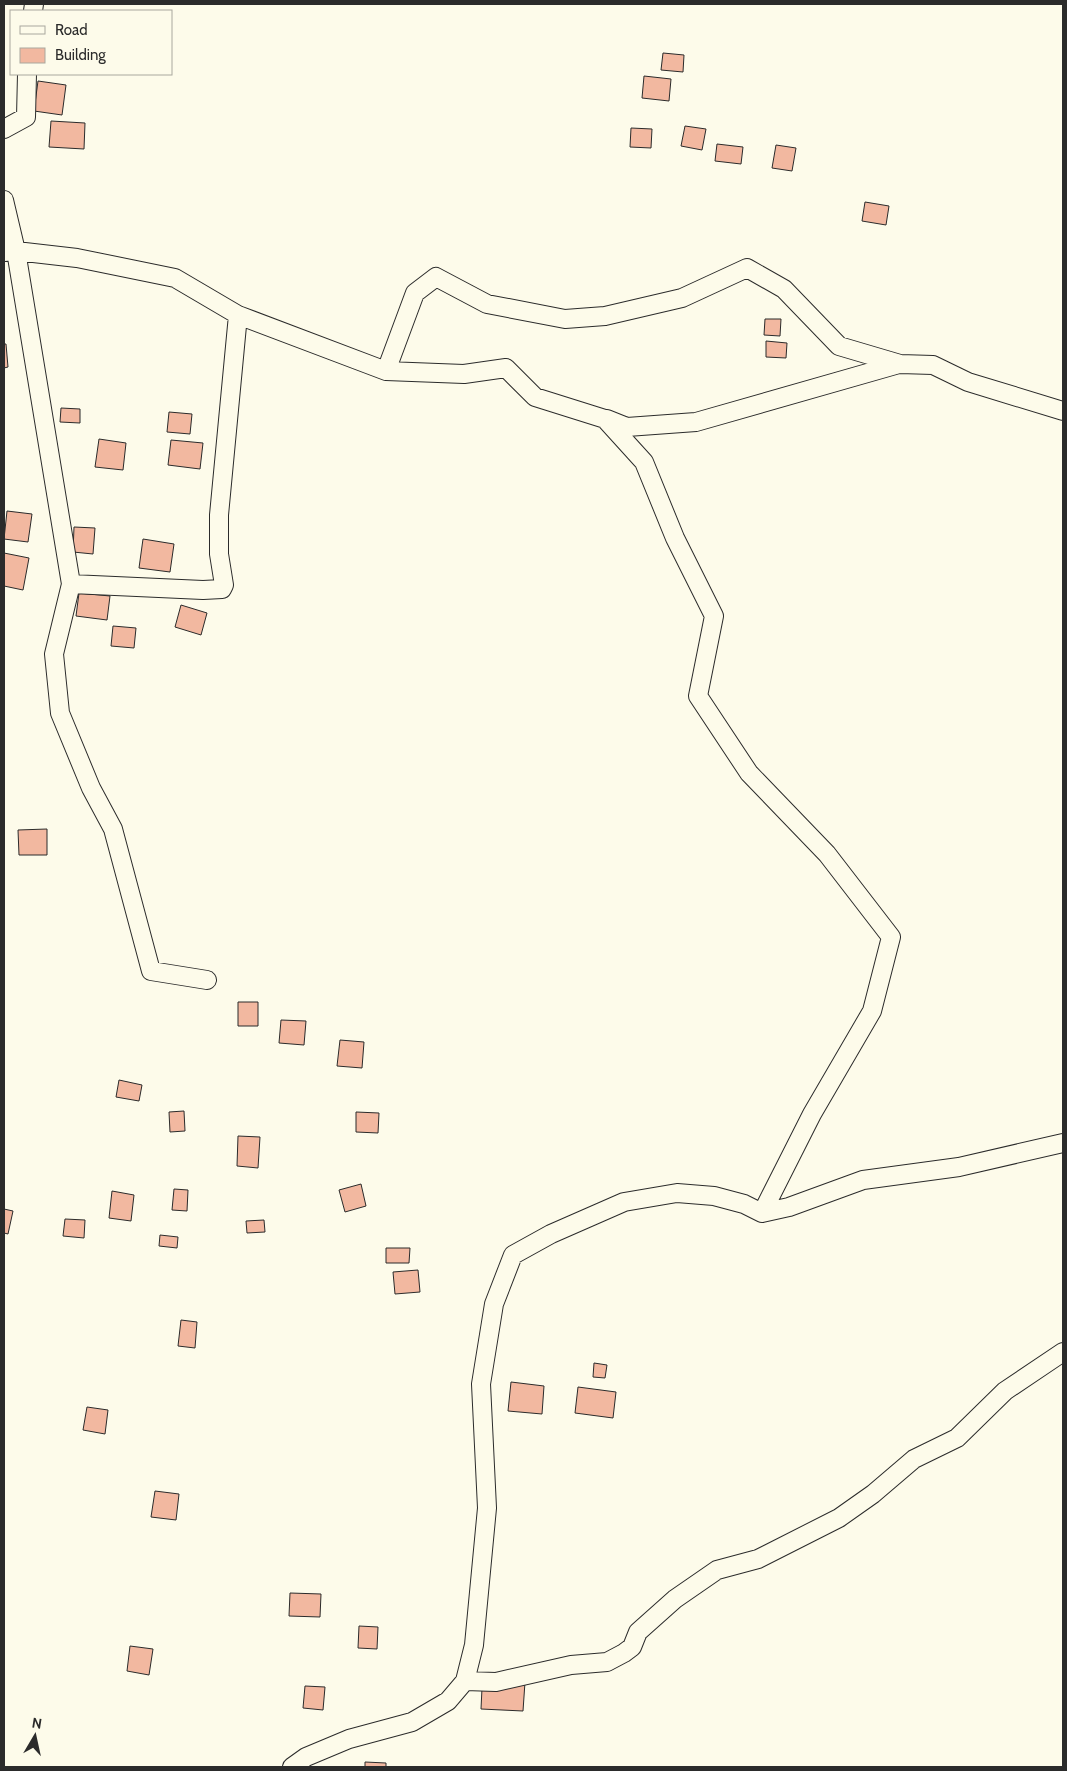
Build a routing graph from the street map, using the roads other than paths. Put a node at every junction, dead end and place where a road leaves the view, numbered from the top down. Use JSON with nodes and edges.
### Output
{"nodes":[{"id":1,"x":28,"y":75,"type":"edge"},
{"id":2,"x":4,"y":129,"type":"edge"},
{"id":3,"x":4,"y":200,"type":"edge"},
{"id":4,"x":10,"y":252,"type":"edge"},
{"id":5,"x":238,"y":315,"type":"junction"},
{"id":6,"x":900,"y":364,"type":"junction"},
{"id":7,"x":386,"y":371,"type":"junction"},
{"id":8,"x":1063,"y":411,"type":"edge"},
{"id":9,"x":606,"y":419,"type":"junction"},
{"id":10,"x":71,"y":584,"type":"junction"},
{"id":11,"x":207,"y":980,"type":"dead end"},
{"id":12,"x":1063,"y":1143,"type":"edge"},
{"id":13,"x":762,"y":1213,"type":"junction"},
{"id":14,"x":1063,"y":1352,"type":"edge"},
{"id":15,"x":465,"y":1681,"type":"junction"},
{"id":16,"x":292,"y":1767,"type":"edge"}],
"edges":[{"from":1,"to":2,"type":"street"},
{"from":3,"to":4,"type":"street"},
{"from":4,"to":5,"type":"street"},
{"from":4,"to":10,"type":"street"},
{"from":5,"to":7,"type":"street"},
{"from":5,"to":10,"type":"street"},
{"from":6,"to":7,"type":"street"},
{"from":6,"to":8,"type":"street"},
{"from":6,"to":9,"type":"street"},
{"from":7,"to":9,"type":"street"},
{"from":9,"to":13,"type":"street"},
{"from":10,"to":11,"type":"street"},
{"from":12,"to":13,"type":"street"},
{"from":13,"to":15,"type":"street"},
{"from":14,"to":15,"type":"street"},
{"from":15,"to":16,"type":"street"}]}
